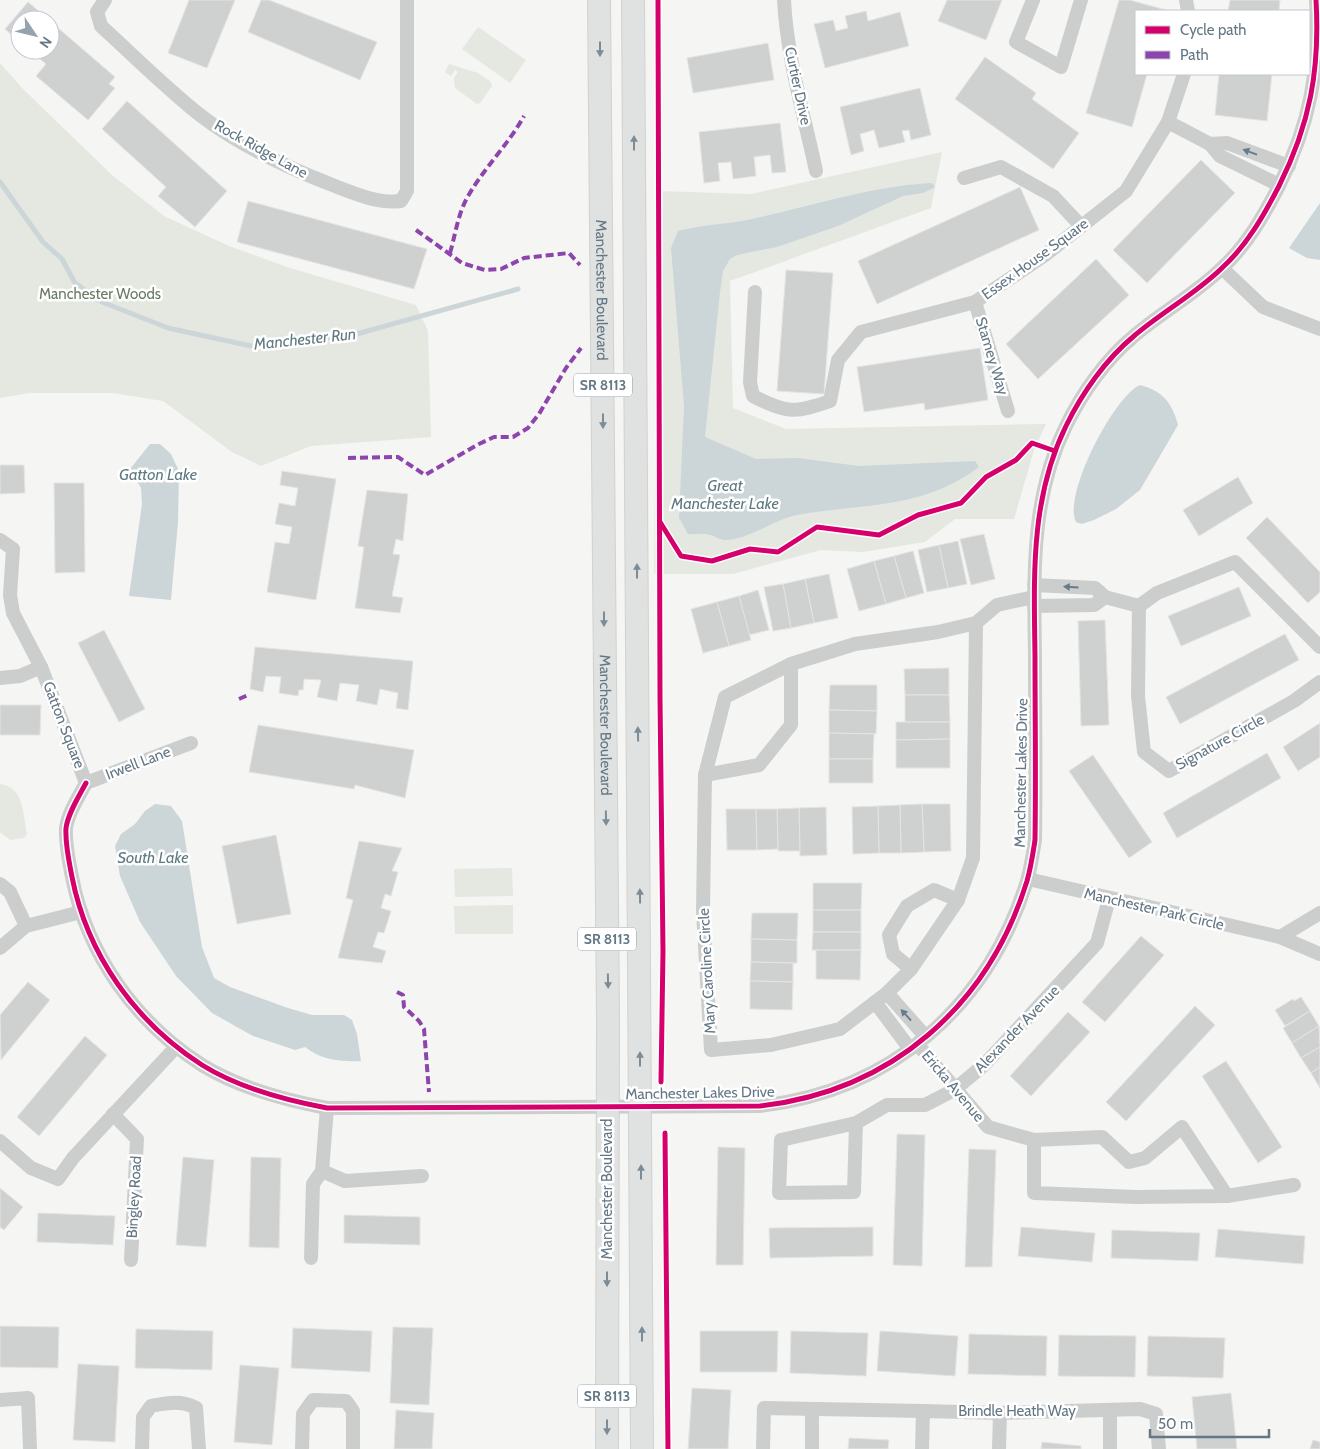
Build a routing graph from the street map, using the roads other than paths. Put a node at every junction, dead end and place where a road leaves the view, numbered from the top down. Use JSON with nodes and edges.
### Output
{"nodes":[{"id":1,"x":105,"y":0,"type":"edge"},
{"id":2,"x":599,"y":0,"type":"edge"},
{"id":3,"x":633,"y":0,"type":"edge"},
{"id":4,"x":784,"y":0,"type":"edge"},
{"id":5,"x":1032,"y":0,"type":"edge"},
{"id":6,"x":1081,"y":0,"type":"edge"},
{"id":7,"x":1316,"y":0,"type":"edge"},
{"id":8,"x":411,"y":1,"type":"edge"},
{"id":9,"x":1319,"y":28,"type":"edge"},
{"id":10,"x":1184,"y":75,"type":"edge"},
{"id":11,"x":1168,"y":122,"type":"junction"},
{"id":12,"x":1210,"y":144,"type":"junction"},
{"id":13,"x":1289,"y":166,"type":"junction"},
{"id":14,"x":816,"y":171,"type":"dead end"},
{"id":15,"x":964,"y":178,"type":"dead end"},
{"id":16,"x":1279,"y":185,"type":"junction"},
{"id":17,"x":1081,"y":226,"type":"junction"},
{"id":18,"x":1222,"y":268,"type":"junction"},
{"id":19,"x":755,"y":292,"type":"dead end"},
{"id":20,"x":976,"y":302,"type":"junction"},
{"id":21,"x":1320,"y":330,"type":"edge"},
{"id":22,"x":1008,"y":410,"type":"dead end"},
{"id":23,"x":0,"y":540,"type":"edge"},
{"id":24,"x":1034,"y":596,"type":"junction"},
{"id":25,"x":1105,"y":597,"type":"junction"},
{"id":26,"x":1139,"y":606,"type":"junction"},
{"id":27,"x":976,"y":623,"type":"junction"},
{"id":28,"x":1320,"y":647,"type":"edge"},
{"id":29,"x":791,"y":664,"type":"junction"},
{"id":30,"x":41,"y":667,"type":"junction"},
{"id":31,"x":0,"y":678,"type":"edge"},
{"id":32,"x":1320,"y":682,"type":"edge"},
{"id":33,"x":191,"y":743,"type":"dead end"},
{"id":34,"x":705,"y":775,"type":"junction"},
{"id":35,"x":86,"y":783,"type":"junction"},
{"id":36,"x":1028,"y":879,"type":"junction"},
{"id":37,"x":0,"y":884,"type":"edge"},
{"id":38,"x":1109,"y":899,"type":"junction"},
{"id":39,"x":958,"y":900,"type":"junction"},
{"id":40,"x":81,"y":912,"type":"junction"},
{"id":41,"x":1320,"y":913,"type":"edge"},
{"id":42,"x":26,"y":926,"type":"junction"},
{"id":43,"x":1280,"y":938,"type":"junction"},
{"id":44,"x":0,"y":948,"type":"edge"},
{"id":45,"x":1320,"y":954,"type":"edge"},
{"id":46,"x":911,"y":969,"type":"junction"},
{"id":47,"x":887,"y":993,"type":"junction"},
{"id":48,"x":875,"y":1002,"type":"junction"},
{"id":49,"x":918,"y":1044,"type":"junction"},
{"id":50,"x":176,"y":1047,"type":"junction"},
{"id":51,"x":954,"y":1090,"type":"junction"},
{"id":52,"x":327,"y":1108,"type":"junction"},
{"id":53,"x":608,"y":1108,"type":"junction"},
{"id":54,"x":640,"y":1108,"type":"junction"},
{"id":55,"x":113,"y":1114,"type":"junction"},
{"id":56,"x":856,"y":1123,"type":"junction"},
{"id":57,"x":1034,"y":1140,"type":"junction"},
{"id":58,"x":0,"y":1141,"type":"edge"},
{"id":59,"x":322,"y":1171,"type":"junction"},
{"id":60,"x":422,"y":1176,"type":"dead end"},
{"id":61,"x":1294,"y":1185,"type":"dead end"},
{"id":62,"x":1227,"y":1196,"type":"junction"},
{"id":63,"x":311,"y":1258,"type":"dead end"},
{"id":64,"x":131,"y":1260,"type":"dead end"},
{"id":65,"x":0,"y":1400,"type":"edge"},
{"id":66,"x":812,"y":1409,"type":"junction"},
{"id":67,"x":1110,"y":1410,"type":"junction"},
{"id":68,"x":923,"y":1411,"type":"junction"},
{"id":69,"x":1000,"y":1413,"type":"junction"},
{"id":70,"x":30,"y":1449,"type":"edge"},
{"id":71,"x":142,"y":1449,"type":"edge"},
{"id":72,"x":199,"y":1449,"type":"edge"},
{"id":73,"x":302,"y":1449,"type":"edge"},
{"id":74,"x":354,"y":1449,"type":"edge"},
{"id":75,"x":607,"y":1449,"type":"edge"},
{"id":76,"x":642,"y":1449,"type":"edge"},
{"id":77,"x":763,"y":1449,"type":"edge"},
{"id":78,"x":812,"y":1449,"type":"edge"},
{"id":79,"x":922,"y":1449,"type":"edge"},
{"id":80,"x":999,"y":1449,"type":"edge"},
{"id":81,"x":1110,"y":1449,"type":"edge"},
{"id":82,"x":1159,"y":1449,"type":"edge"}],
"edges":[{"from":1,"to":8,"type":"street","name":"Rock Ridge Lane"},
{"from":2,"to":53,"type":"main road","name":"Manchester Boulevard","number":"SR 8113","one_way":true},
{"from":54,"to":3,"type":"main road","number":"SR 8113","one_way":true},
{"from":4,"to":14,"type":"street","name":"Curtier Drive"},
{"from":5,"to":6,"type":"street"},
{"from":7,"to":9,"type":"street","name":"Manchester Lakes Drive"},
{"from":9,"to":13,"type":"street","name":"Manchester Lakes Drive"},
{"from":10,"to":11,"type":"street","name":"Essex House Square"},
{"from":11,"to":12,"type":"street"},
{"from":11,"to":17,"type":"street","name":"Essex House Square"},
{"from":13,"to":12,"type":"street","one_way":true},
{"from":12,"to":16,"type":"street"},
{"from":13,"to":16,"type":"street","name":"Manchester Lakes Drive"},
{"from":15,"to":17,"type":"street"},
{"from":16,"to":18,"type":"street","name":"Manchester Lakes Drive"},
{"from":17,"to":20,"type":"street","name":"Essex House Square"},
{"from":18,"to":21,"type":"street"},
{"from":18,"to":24,"type":"street","name":"Manchester Lakes Drive"},
{"from":19,"to":20,"type":"street","name":"Essex House Square"},
{"from":20,"to":22,"type":"street","name":"Stamey Way"},
{"from":23,"to":30,"type":"street","name":"Gatton Square"},
{"from":24,"to":25,"type":"street"},
{"from":25,"to":24,"type":"street","one_way":true},
{"from":24,"to":27,"type":"street","name":"Mary Caroline Circle"},
{"from":24,"to":36,"type":"street","name":"Manchester Lakes Drive"},
{"from":25,"to":26,"type":"street"},
{"from":26,"to":28,"type":"street"},
{"from":26,"to":32,"type":"street","name":"Signature Circle"},
{"from":27,"to":29,"type":"street","name":"Mary Caroline Circle"},
{"from":27,"to":39,"type":"street","name":"Mary Caroline Circle"},
{"from":29,"to":34,"type":"street","name":"Mary Caroline Circle"},
{"from":29,"to":34,"type":"street"},
{"from":30,"to":31,"type":"street","name":"Gatton Square"},
{"from":30,"to":35,"type":"street","name":"Gatton Square"},
{"from":33,"to":35,"type":"street","name":"Irwell Lane"},
{"from":34,"to":48,"type":"street","name":"Mary Caroline Circle"},
{"from":35,"to":40,"type":"street","name":"Manchester Lakes Drive"},
{"from":36,"to":38,"type":"street","name":"Manchester Park Circle"},
{"from":36,"to":49,"type":"street","name":"Manchester Lakes Drive"},
{"from":37,"to":42,"type":"street"},
{"from":38,"to":43,"type":"street","name":"Manchester Park Circle"},
{"from":38,"to":51,"type":"street","name":"Alexander Avenue"},
{"from":39,"to":46,"type":"street","name":"Mary Caroline Circle"},
{"from":39,"to":46,"type":"street"},
{"from":40,"to":42,"type":"street"},
{"from":40,"to":50,"type":"street","name":"Manchester Lakes Drive"},
{"from":41,"to":43,"type":"street"},
{"from":42,"to":44,"type":"street"},
{"from":43,"to":45,"type":"street","name":"Manchester Park Circle"},
{"from":46,"to":47,"type":"street","name":"Mary Caroline Circle"},
{"from":47,"to":48,"type":"street","name":"Mary Caroline Circle"},
{"from":49,"to":47,"type":"street","one_way":true},
{"from":48,"to":49,"type":"street"},
{"from":49,"to":51,"type":"street","name":"Ericka Avenue"},
{"from":49,"to":54,"type":"street","name":"Manchester Lakes Drive"},
{"from":50,"to":52,"type":"street","name":"Manchester Lakes Drive"},
{"from":50,"to":55,"type":"street"},
{"from":51,"to":56,"type":"street","name":"Alexander Avenue"},
{"from":51,"to":57,"type":"street","name":"Ericka Avenue"},
{"from":52,"to":53,"type":"street","name":"Manchester Lakes Drive"},
{"from":52,"to":59,"type":"street"},
{"from":53,"to":54,"type":"street","name":"Manchester Lakes Drive"},
{"from":53,"to":75,"type":"main road","name":"Manchester Boulevard","number":"SR 8113","one_way":true},
{"from":76,"to":54,"type":"main road","number":"SR 8113","one_way":true},
{"from":55,"to":58,"type":"street"},
{"from":55,"to":64,"type":"street","name":"Bingley Road"},
{"from":56,"to":56,"type":"street","name":"Alexander Avenue"},
{"from":57,"to":62,"type":"street"},
{"from":57,"to":62,"type":"street","name":"Ericka Avenue"},
{"from":59,"to":60,"type":"street"},
{"from":59,"to":63,"type":"street"},
{"from":61,"to":62,"type":"street"},
{"from":65,"to":70,"type":"street"},
{"from":66,"to":68,"type":"street","name":"Brindle Heath Way"},
{"from":66,"to":77,"type":"street","name":"Brindle Heath Way"},
{"from":66,"to":78,"type":"street"},
{"from":67,"to":69,"type":"street","name":"Brindle Heath Way"},
{"from":67,"to":81,"type":"street"},
{"from":67,"to":82,"type":"street","name":"Brindle Heath Way"},
{"from":68,"to":69,"type":"street","name":"Brindle Heath Way"},
{"from":68,"to":79,"type":"street"},
{"from":69,"to":80,"type":"street"},
{"from":71,"to":72,"type":"street"},
{"from":73,"to":74,"type":"street"}]}
